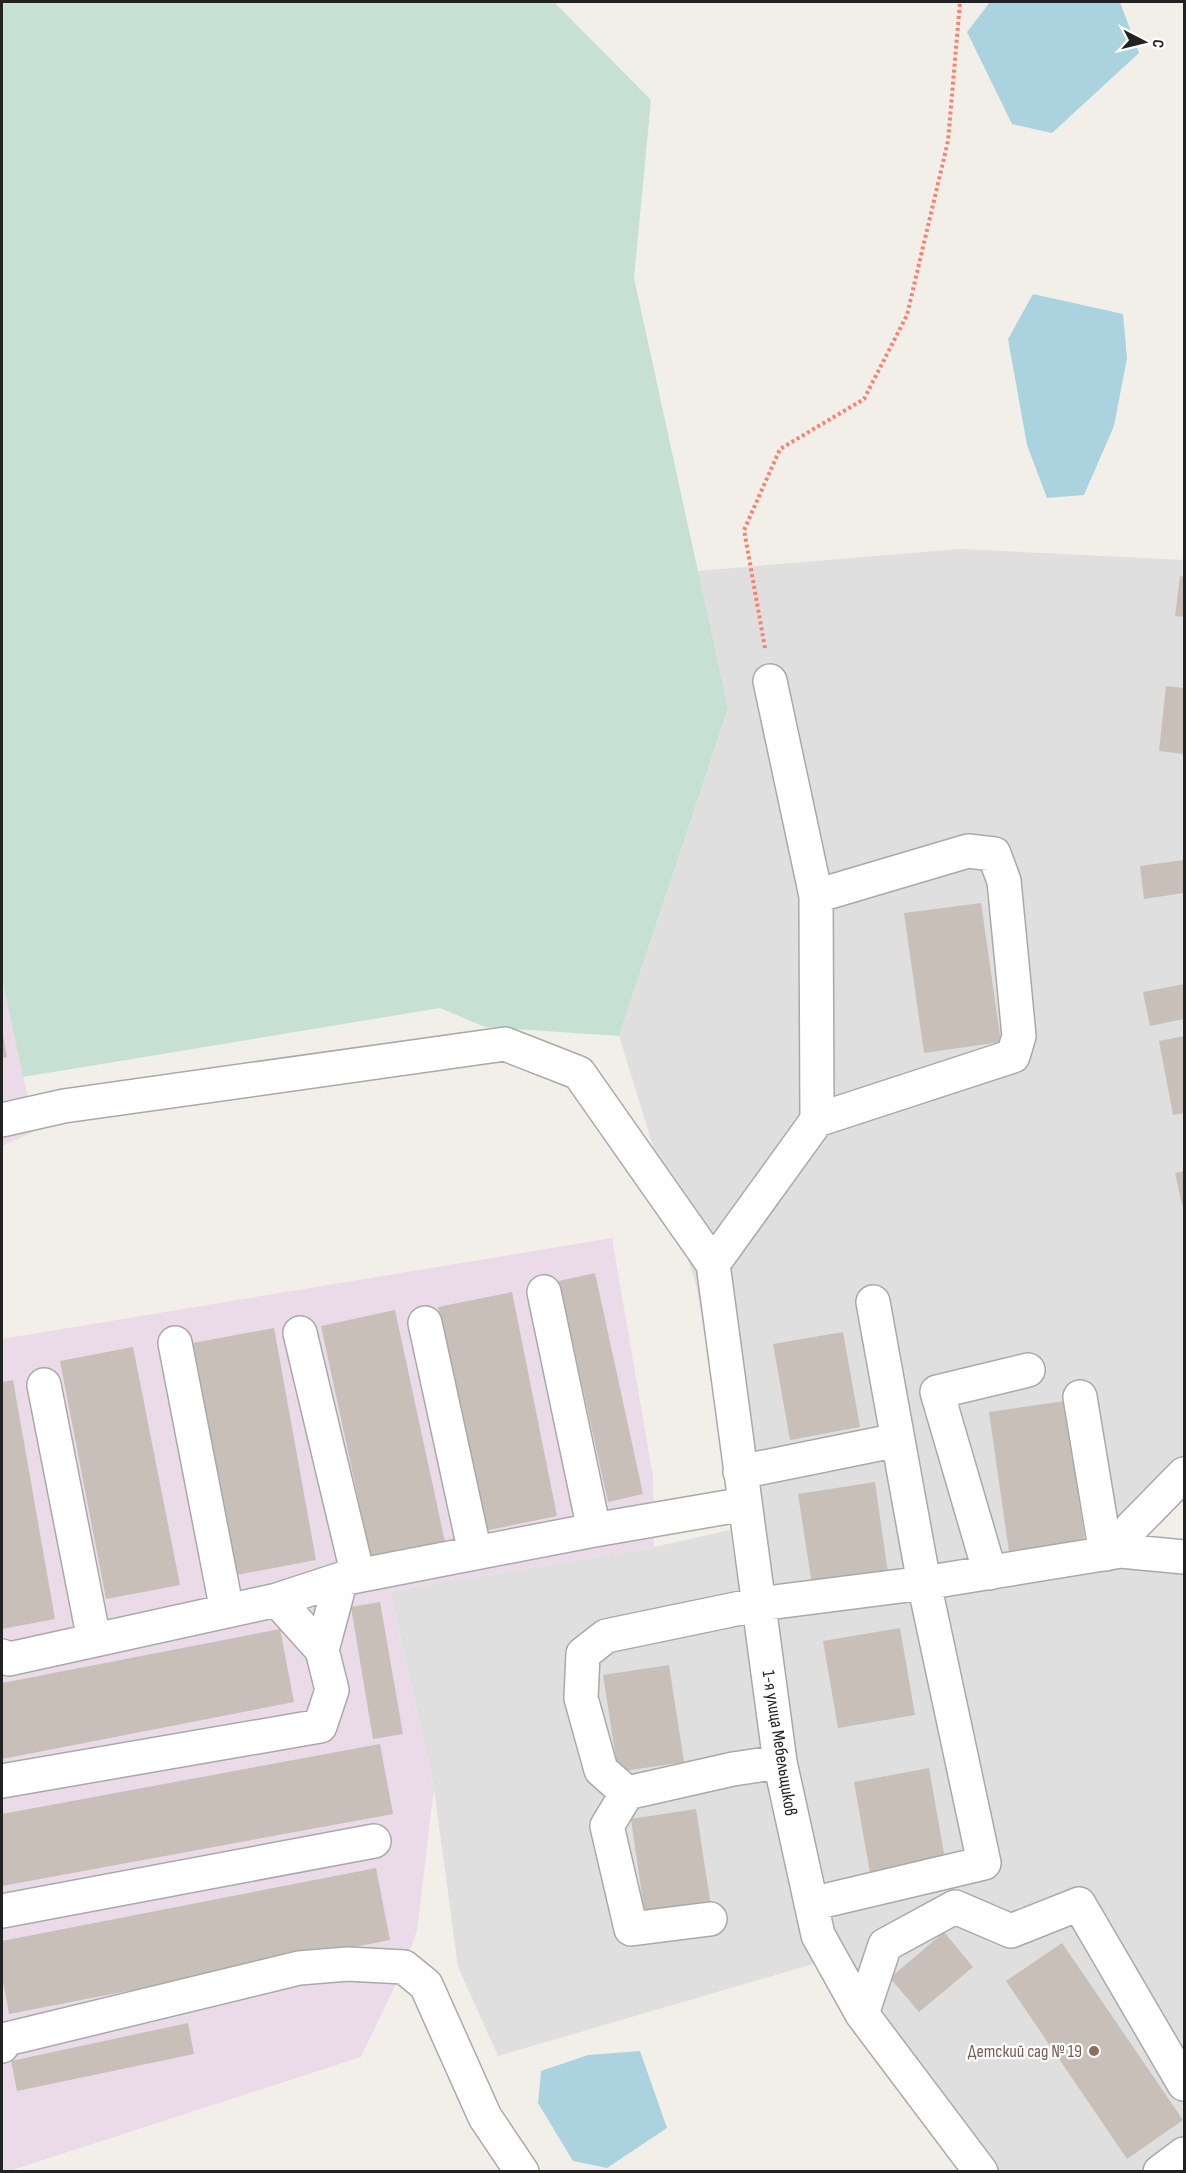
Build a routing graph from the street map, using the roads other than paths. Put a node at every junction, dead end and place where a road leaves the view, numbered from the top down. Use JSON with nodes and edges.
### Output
{"nodes":[{"id":1,"x":770,"y":681,"type":"road end"},
{"id":2,"x":816,"y":896,"type":"junction"},
{"id":3,"x":2,"y":1120,"type":"edge"},
{"id":4,"x":817,"y":1120,"type":"junction"},
{"id":5,"x":712,"y":1264,"type":"junction"},
{"id":6,"x":544,"y":1292,"type":"dead end"},
{"id":7,"x":873,"y":1302,"type":"dead end"},
{"id":8,"x":425,"y":1323,"type":"dead end"},
{"id":9,"x":300,"y":1333,"type":"dead end"},
{"id":10,"x":176,"y":1342,"type":"dead end"},
{"id":11,"x":1028,"y":1370,"type":"dead end"},
{"id":12,"x":44,"y":1385,"type":"dead end"},
{"id":13,"x":1080,"y":1397,"type":"dead end"},
{"id":14,"x":898,"y":1440,"type":"junction"},
{"id":15,"x":741,"y":1472,"type":"junction"},
{"id":16,"x":1185,"y":1474,"type":"edge"},
{"id":17,"x":744,"y":1504,"type":"junction"},
{"id":18,"x":594,"y":1530,"type":"junction"},
{"id":19,"x":475,"y":1553,"type":"junction"},
{"id":20,"x":1114,"y":1553,"type":"junction"},
{"id":21,"x":1185,"y":1557,"type":"edge"},
{"id":22,"x":990,"y":1573,"type":"junction"},
{"id":23,"x":349,"y":1578,"type":"junction"},
{"id":24,"x":924,"y":1583,"type":"junction"},
{"id":25,"x":277,"y":1600,"type":"junction"},
{"id":26,"x":760,"y":1604,"type":"junction"},
{"id":27,"x":227,"y":1611,"type":"junction"},
{"id":28,"x":94,"y":1640,"type":"junction"},
{"id":29,"x":322,"y":1650,"type":"junction"},
{"id":30,"x":2,"y":1656,"type":"edge"},
{"id":31,"x":780,"y":1762,"type":"junction"},
{"id":32,"x":2,"y":1781,"type":"edge"},
{"id":33,"x":627,"y":1793,"type":"junction"},
{"id":34,"x":374,"y":1841,"type":"dead end"},
{"id":35,"x":811,"y":1904,"type":"junction"},
{"id":36,"x":2,"y":1911,"type":"edge"},
{"id":37,"x":710,"y":1919,"type":"dead end"},
{"id":38,"x":862,"y":2014,"type":"junction"},
{"id":39,"x":2,"y":2046,"type":"edge"},
{"id":40,"x":1185,"y":2084,"type":"edge"},
{"id":41,"x":1185,"y":2154,"type":"edge"},
{"id":42,"x":522,"y":2172,"type":"edge"},
{"id":43,"x":981,"y":2172,"type":"edge"},
{"id":44,"x":1160,"y":2172,"type":"edge"}],
"edges":[{"from":1,"to":2,"type":"street"},
{"from":2,"to":4,"type":"street"},
{"from":2,"to":4,"type":"street"},
{"from":3,"to":5,"type":"street"},
{"from":4,"to":5,"type":"street"},
{"from":5,"to":15,"type":"street","name":"1-я улица Мебельщиков"},
{"from":6,"to":18,"type":"street"},
{"from":7,"to":14,"type":"street"},
{"from":8,"to":19,"type":"street"},
{"from":9,"to":23,"type":"street"},
{"from":10,"to":27,"type":"street"},
{"from":11,"to":22,"type":"street"},
{"from":12,"to":28,"type":"street"},
{"from":13,"to":20,"type":"street"},
{"from":14,"to":15,"type":"street"},
{"from":14,"to":24,"type":"street"},
{"from":15,"to":17,"type":"street","name":"1-я улица Мебельщиков"},
{"from":16,"to":20,"type":"street"},
{"from":17,"to":18,"type":"street"},
{"from":17,"to":26,"type":"street","name":"1-я улица Мебельщиков"},
{"from":18,"to":19,"type":"street"},
{"from":19,"to":23,"type":"street"},
{"from":20,"to":21,"type":"street"},
{"from":20,"to":22,"type":"street"},
{"from":22,"to":24,"type":"street"},
{"from":23,"to":25,"type":"street"},
{"from":23,"to":29,"type":"street"},
{"from":24,"to":26,"type":"street"},
{"from":24,"to":35,"type":"street"},
{"from":25,"to":27,"type":"street"},
{"from":25,"to":29,"type":"street"},
{"from":26,"to":31,"type":"street","name":"1-я улица Мебельщиков"},
{"from":26,"to":33,"type":"street"},
{"from":27,"to":28,"type":"street"},
{"from":28,"to":30,"type":"street"},
{"from":29,"to":32,"type":"street"},
{"from":31,"to":33,"type":"street"},
{"from":31,"to":35,"type":"street","name":"1-я улица Мебельщиков"},
{"from":33,"to":37,"type":"street"},
{"from":34,"to":36,"type":"street"},
{"from":35,"to":38,"type":"street","name":"1-я улица Мебельщиков"},
{"from":38,"to":40,"type":"street"},
{"from":38,"to":43,"type":"street","name":"1-я улица Мебельщиков"},
{"from":39,"to":42,"type":"street"},
{"from":41,"to":44,"type":"street"}]}
